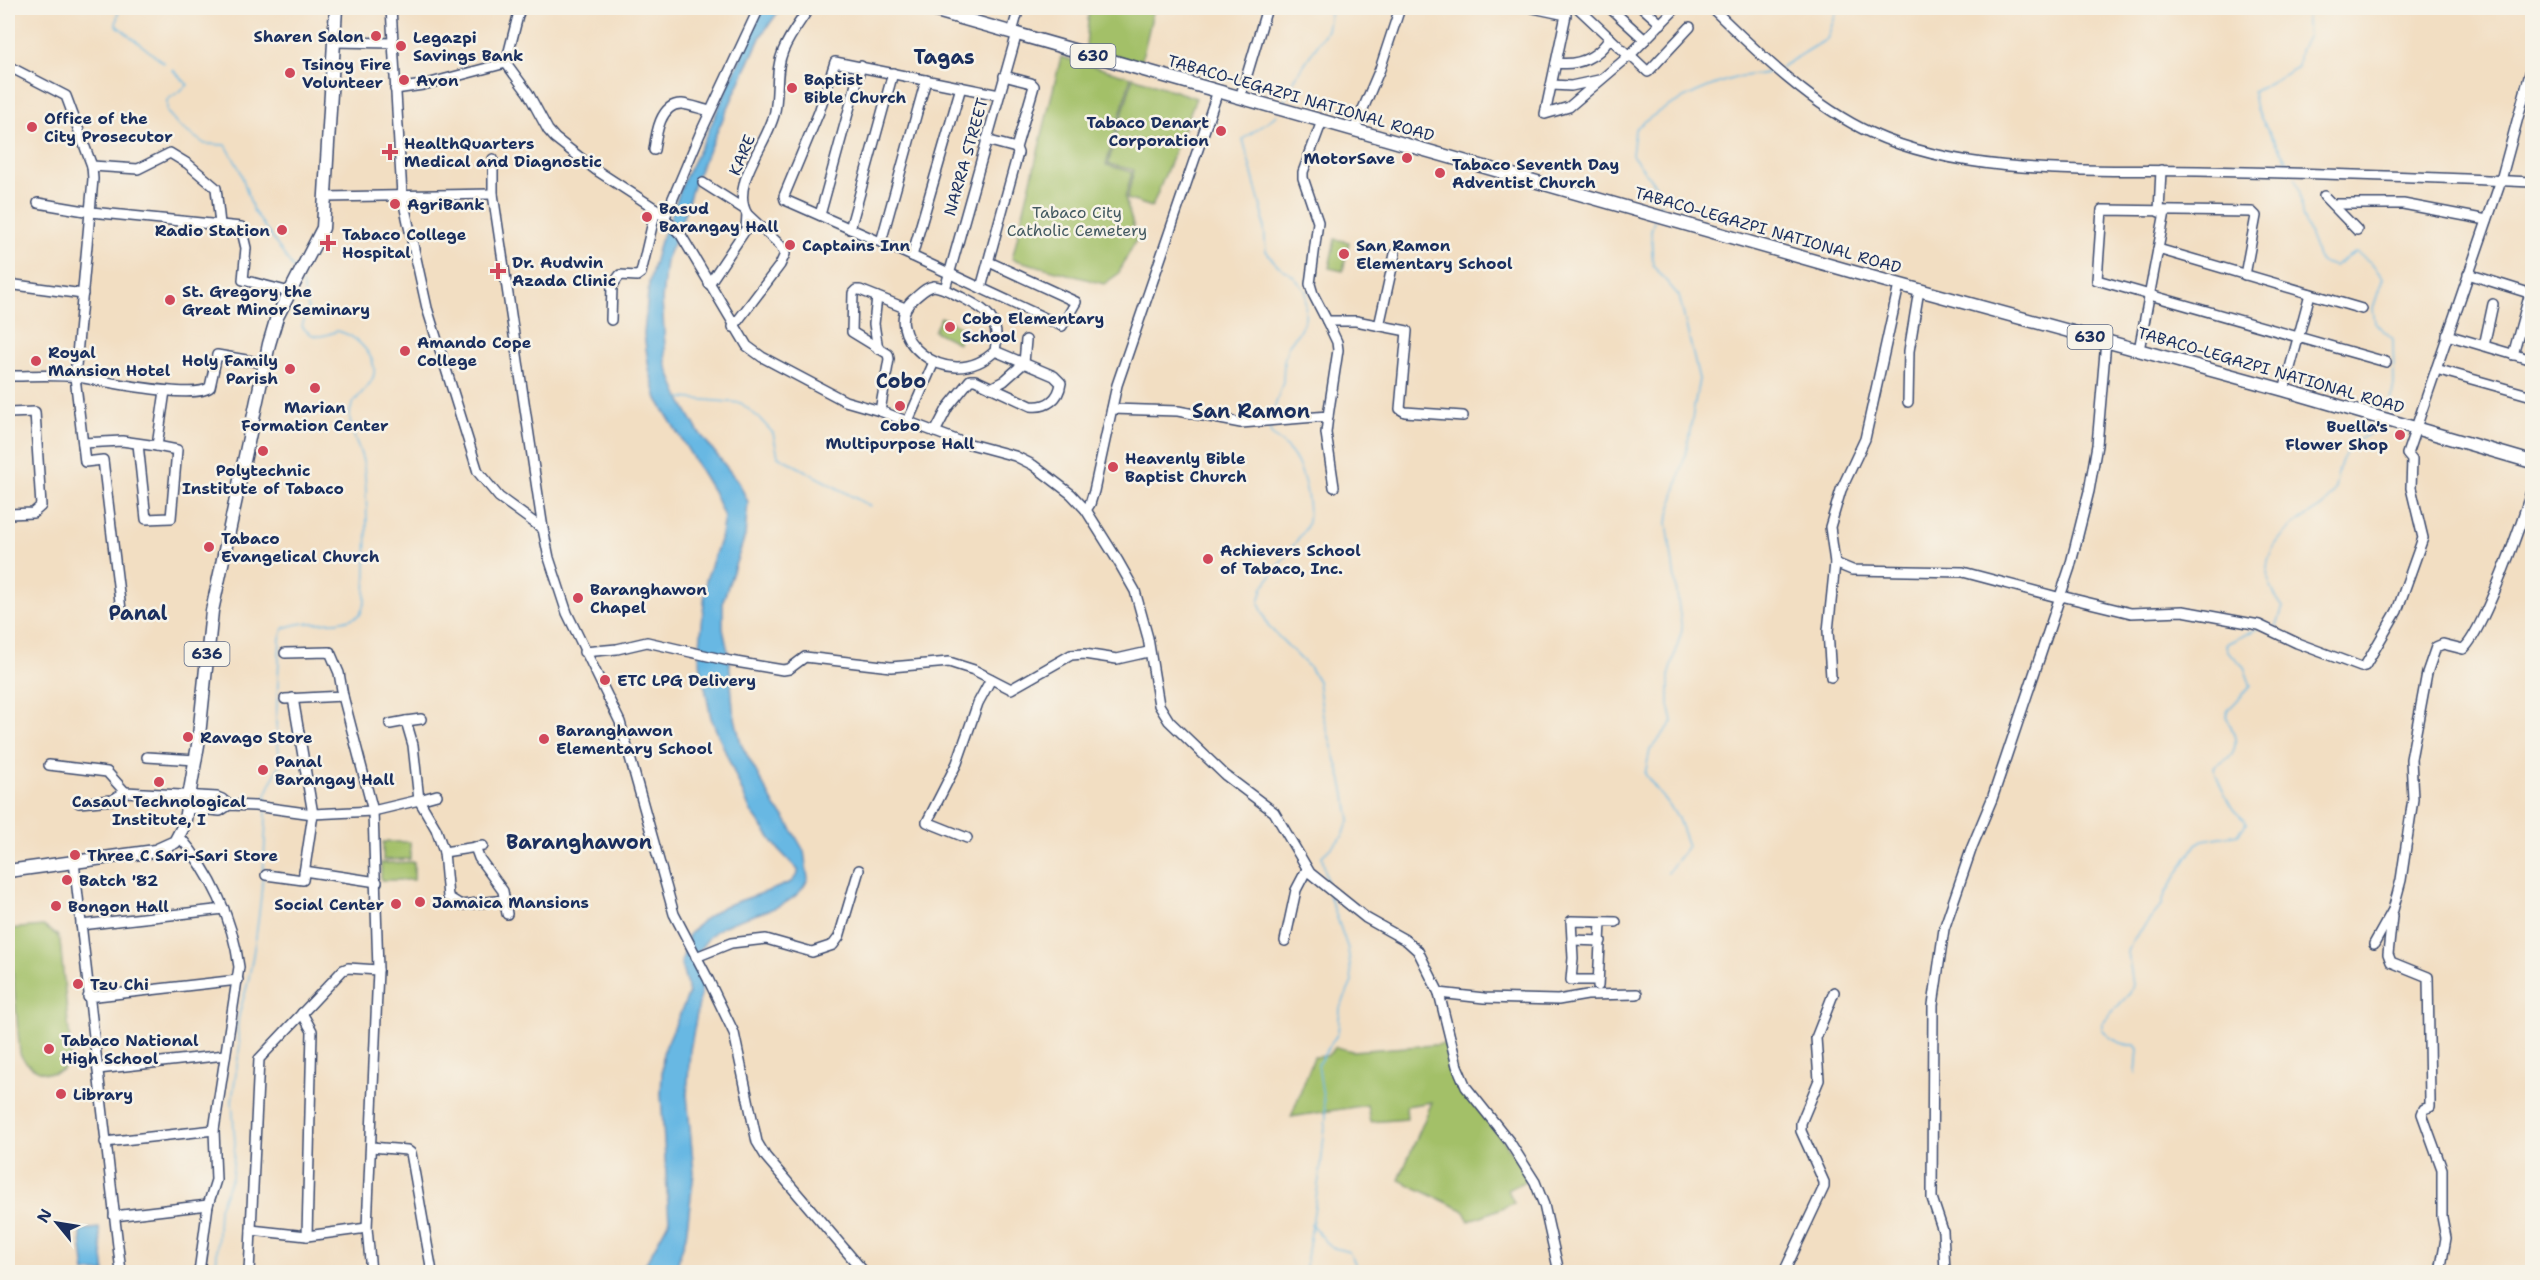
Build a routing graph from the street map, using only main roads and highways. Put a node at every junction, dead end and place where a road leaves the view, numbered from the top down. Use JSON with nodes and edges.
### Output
{"nodes":[{"id":1,"x":336,"y":8,"type":"edge"},
{"id":2,"x":926,"y":8,"type":"edge"},
{"id":3,"x":2532,"y":462,"type":"edge"},
{"id":4,"x":8,"y":871,"type":"edge"}],
"edges":[{"from":1,"to":4,"type":"main road","number":"636"},
{"from":2,"to":3,"type":"main road","name":"TABACO-LEGAZPI NATIONAL ROAD","number":"630"}]}
